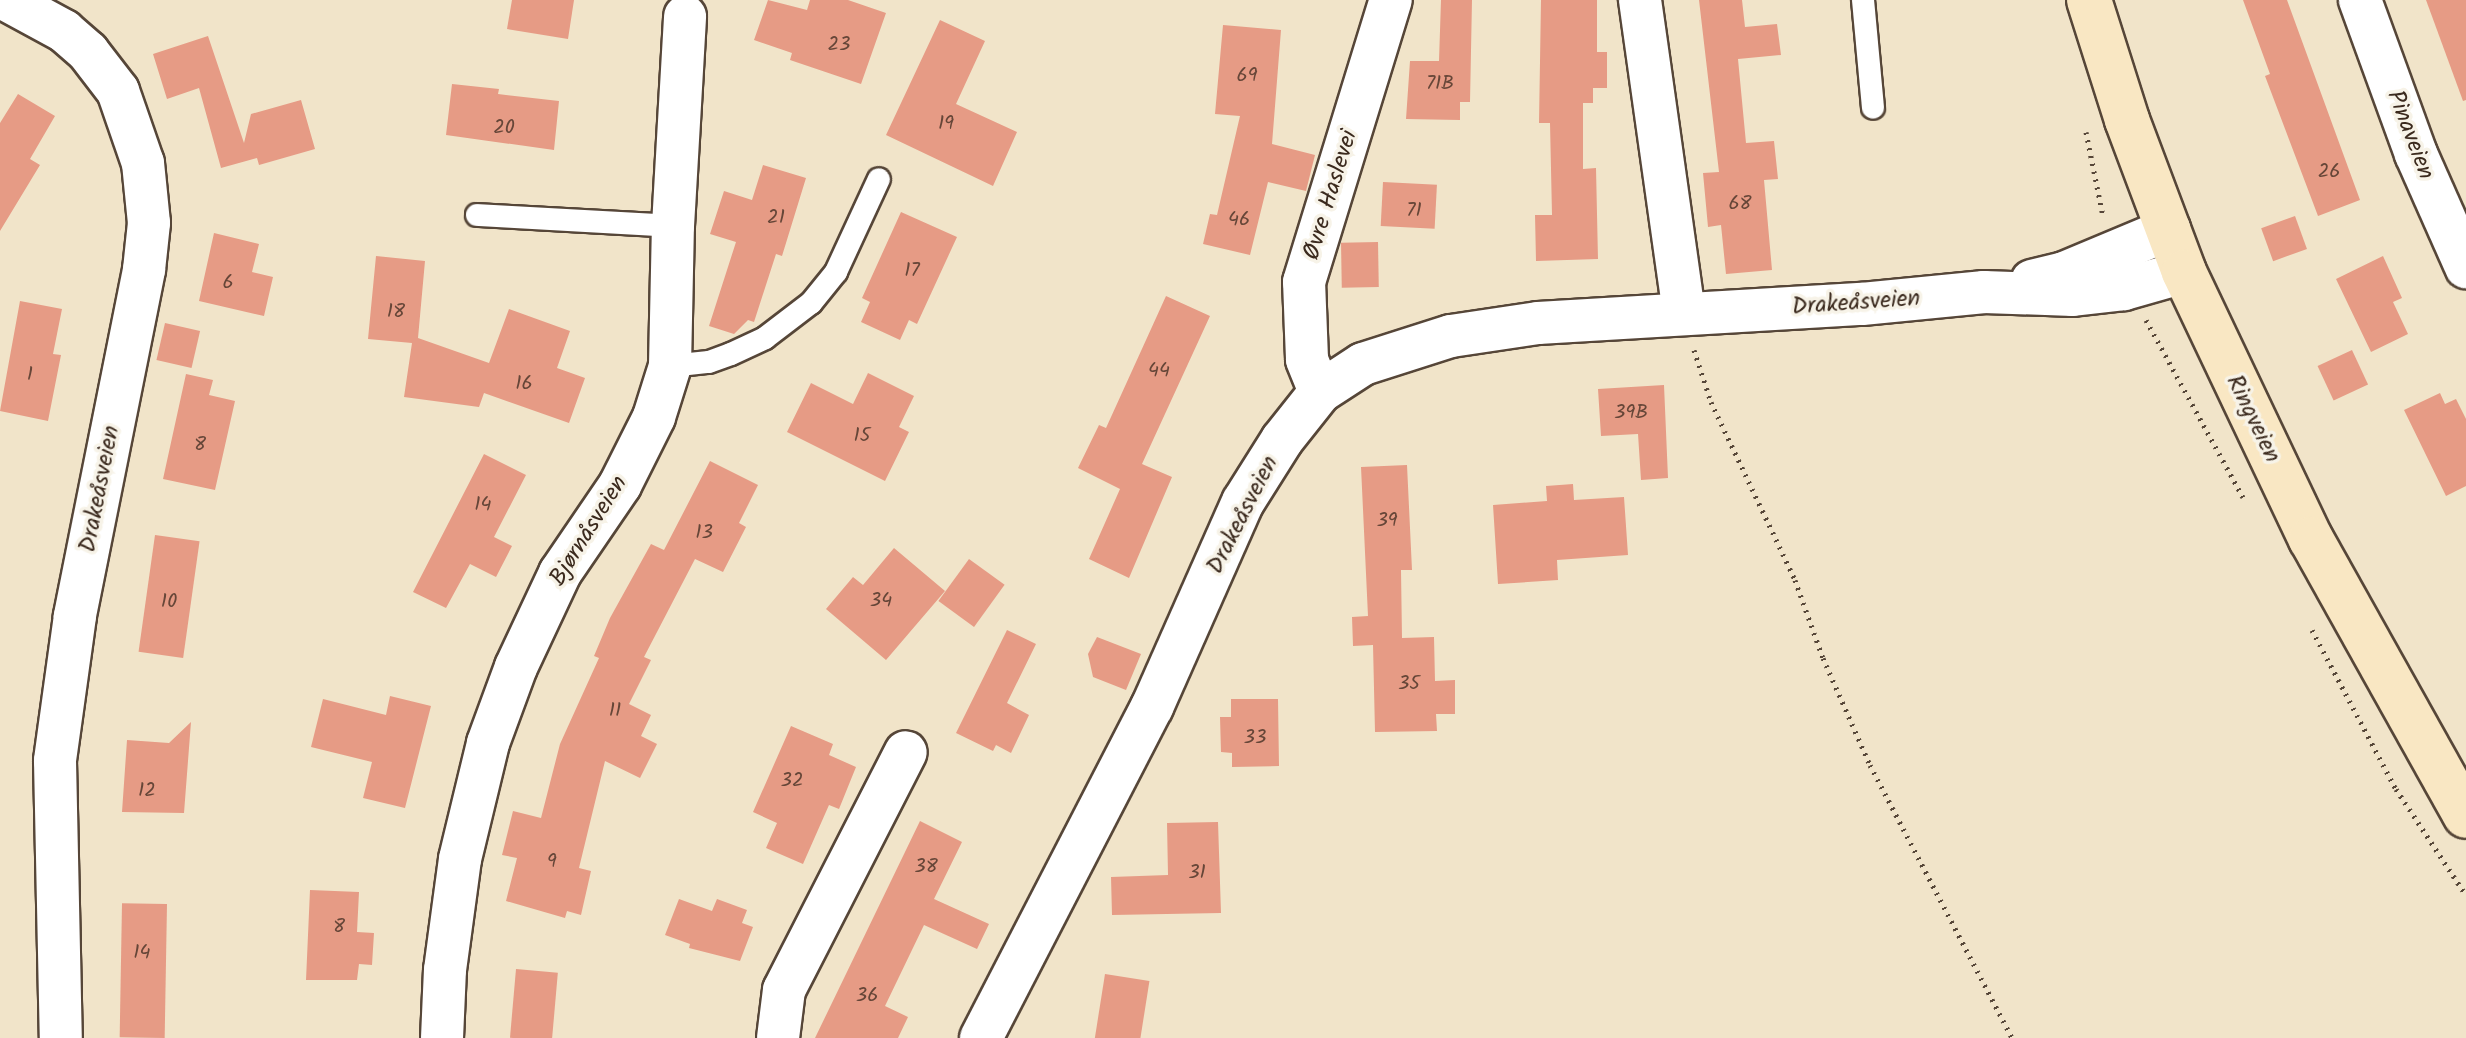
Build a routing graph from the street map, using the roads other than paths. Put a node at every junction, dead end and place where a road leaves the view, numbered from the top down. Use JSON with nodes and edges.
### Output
{"nodes":[{"id":1,"x":7,"y":0,"type":"edge"},
{"id":2,"x":1391,"y":0,"type":"edge"},
{"id":3,"x":1640,"y":0,"type":"edge"},
{"id":4,"x":1863,"y":0,"type":"edge"},
{"id":5,"x":2089,"y":0,"type":"edge"},
{"id":6,"x":2360,"y":0,"type":"edge"},
{"id":7,"x":690,"y":8,"type":"edge"},
{"id":8,"x":1873,"y":108,"type":"dead end"},
{"id":9,"x":879,"y":179,"type":"dead end"},
{"id":10,"x":477,"y":215,"type":"dead end"},
{"id":11,"x":673,"y":226,"type":"junction"},
{"id":12,"x":2169,"y":229,"type":"junction"},
{"id":13,"x":2466,"y":267,"type":"edge"},
{"id":14,"x":2184,"y":272,"type":"junction"},
{"id":15,"x":1984,"y":292,"type":"junction"},
{"id":16,"x":1684,"y":313,"type":"junction"},
{"id":17,"x":670,"y":366,"type":"junction"},
{"id":18,"x":1320,"y":392,"type":"junction"},
{"id":19,"x":906,"y":752,"type":"dead end"},
{"id":20,"x":2466,"y":816,"type":"edge"},
{"id":21,"x":61,"y":1038,"type":"edge"},
{"id":22,"x":442,"y":1038,"type":"edge"},
{"id":23,"x":778,"y":1038,"type":"edge"},
{"id":24,"x":981,"y":1038,"type":"edge"}],
"edges":[{"from":1,"to":21,"type":"street","name":"Drakeåsveien"},
{"from":2,"to":18,"type":"street","name":"Øvre Haslevei"},
{"from":3,"to":16,"type":"street"},
{"from":4,"to":8,"type":"lane"},
{"from":5,"to":12,"type":"main road","name":"Ringveien"},
{"from":6,"to":13,"type":"street","name":"Pinaveien"},
{"from":7,"to":11,"type":"street","name":"Bjørnåsveien"},
{"from":9,"to":17,"type":"lane"},
{"from":10,"to":11,"type":"lane"},
{"from":11,"to":17,"type":"street","name":"Bjørnåsveien"},
{"from":12,"to":14,"type":"main road","name":"Ringveien"},
{"from":12,"to":15,"type":"street","name":"Drakeåsveien"},
{"from":14,"to":15,"type":"street","name":"Drakeåsveien"},
{"from":14,"to":20,"type":"main road","name":"Ringveien"},
{"from":15,"to":16,"type":"street","name":"Drakeåsveien"},
{"from":16,"to":18,"type":"street","name":"Drakeåsveien"},
{"from":17,"to":22,"type":"street","name":"Bjørnåsveien"},
{"from":18,"to":24,"type":"street","name":"Drakeåsveien"},
{"from":19,"to":23,"type":"street"}]}
